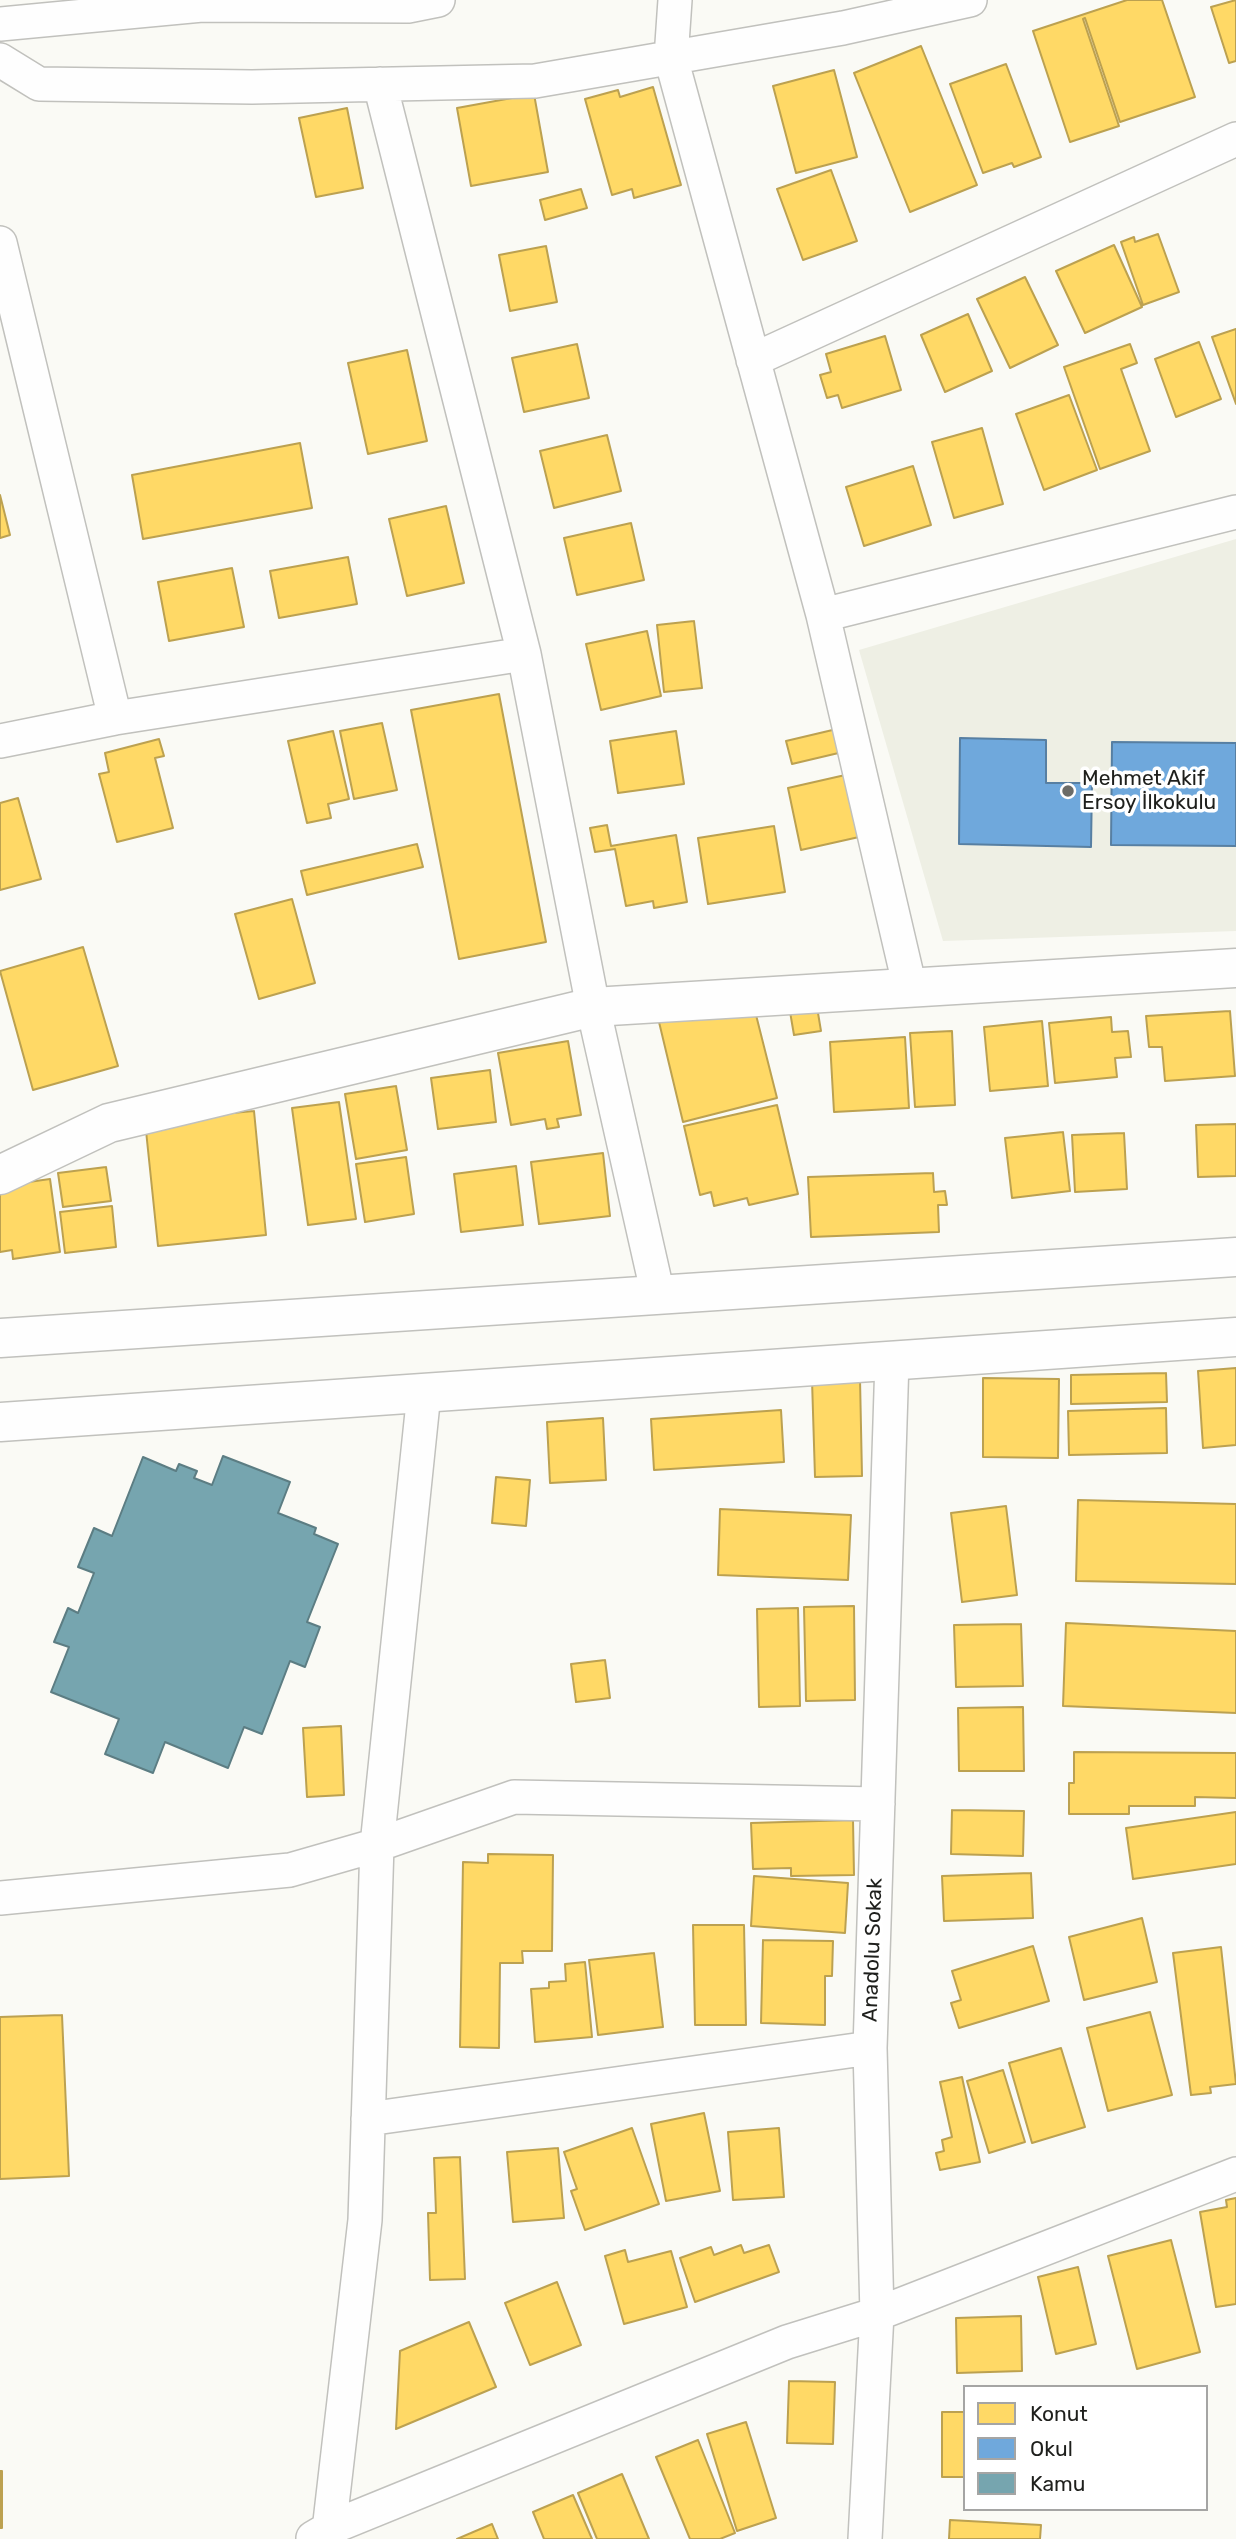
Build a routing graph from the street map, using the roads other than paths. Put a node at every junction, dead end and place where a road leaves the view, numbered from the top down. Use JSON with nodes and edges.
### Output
{"nodes":[{"id":1,"x":438,"y":0,"type":"edge"},
{"id":2,"x":675,"y":0,"type":"edge"},
{"id":3,"x":970,"y":0,"type":"edge"},
{"id":4,"x":203,"y":3,"type":"edge"},
{"id":5,"x":0,"y":24,"type":"edge"},
{"id":6,"x":671,"y":58,"type":"junction"},
{"id":7,"x":0,"y":60,"type":"edge"},
{"id":8,"x":380,"y":84,"type":"junction"},
{"id":9,"x":1236,"y":139,"type":"edge"},
{"id":10,"x":0,"y":243,"type":"edge"},
{"id":11,"x":753,"y":360,"type":"junction"},
{"id":12,"x":1236,"y":512,"type":"edge"},
{"id":13,"x":823,"y":615,"type":"junction"},
{"id":14,"x":524,"y":654,"type":"junction"},
{"id":15,"x":115,"y":718,"type":"junction"},
{"id":16,"x":0,"y":741,"type":"edge"},
{"id":17,"x":1236,"y":968,"type":"edge"},
{"id":18,"x":910,"y":988,"type":"junction"},
{"id":19,"x":593,"y":1007,"type":"junction"},
{"id":20,"x":0,"y":1175,"type":"edge"},
{"id":21,"x":1236,"y":1257,"type":"edge"},
{"id":22,"x":658,"y":1295,"type":"junction"},
{"id":23,"x":1236,"y":1337,"type":"edge"},
{"id":24,"x":0,"y":1338,"type":"edge"},
{"id":25,"x":892,"y":1360,"type":"junction"},
{"id":26,"x":424,"y":1393,"type":"junction"},
{"id":27,"x":0,"y":1422,"type":"edge"},
{"id":28,"x":878,"y":1804,"type":"junction"},
{"id":29,"x":377,"y":1845,"type":"junction"},
{"id":30,"x":0,"y":1898,"type":"edge"},
{"id":31,"x":870,"y":2049,"type":"junction"},
{"id":32,"x":368,"y":2119,"type":"junction"},
{"id":33,"x":1236,"y":2174,"type":"edge"},
{"id":34,"x":877,"y":2314,"type":"junction"},
{"id":35,"x":323,"y":2536,"type":"edge"},
{"id":36,"x":864,"y":2539,"type":"edge"}],
"edges":[{"from":1,"to":4,"type":"street"},
{"from":2,"to":6,"type":"street"},
{"from":3,"to":6,"type":"street"},
{"from":4,"to":5,"type":"street"},
{"from":6,"to":8,"type":"street"},
{"from":6,"to":11,"type":"street"},
{"from":7,"to":8,"type":"street"},
{"from":8,"to":14,"type":"street"},
{"from":9,"to":11,"type":"street"},
{"from":10,"to":15,"type":"street"},
{"from":11,"to":13,"type":"street"},
{"from":12,"to":13,"type":"street"},
{"from":13,"to":18,"type":"street"},
{"from":14,"to":15,"type":"street"},
{"from":14,"to":19,"type":"street"},
{"from":15,"to":16,"type":"street"},
{"from":17,"to":18,"type":"main road"},
{"from":18,"to":19,"type":"main road"},
{"from":19,"to":20,"type":"main road"},
{"from":19,"to":22,"type":"street"},
{"from":21,"to":22,"type":"main road"},
{"from":22,"to":24,"type":"main road"},
{"from":23,"to":25,"type":"main road"},
{"from":25,"to":26,"type":"main road"},
{"from":25,"to":28,"type":"street","name":"Anadolu Sokak"},
{"from":26,"to":27,"type":"main road"},
{"from":26,"to":29,"type":"street"},
{"from":28,"to":29,"type":"street"},
{"from":28,"to":31,"type":"street","name":"Anadolu Sokak"},
{"from":29,"to":30,"type":"street"},
{"from":29,"to":32,"type":"street"},
{"from":31,"to":32,"type":"street"},
{"from":31,"to":34,"type":"street","name":"Anadolu Sokak"},
{"from":32,"to":35,"type":"street"},
{"from":33,"to":34,"type":"street"},
{"from":34,"to":35,"type":"street"},
{"from":34,"to":36,"type":"street","name":"Anadolu Sokak"}]}
